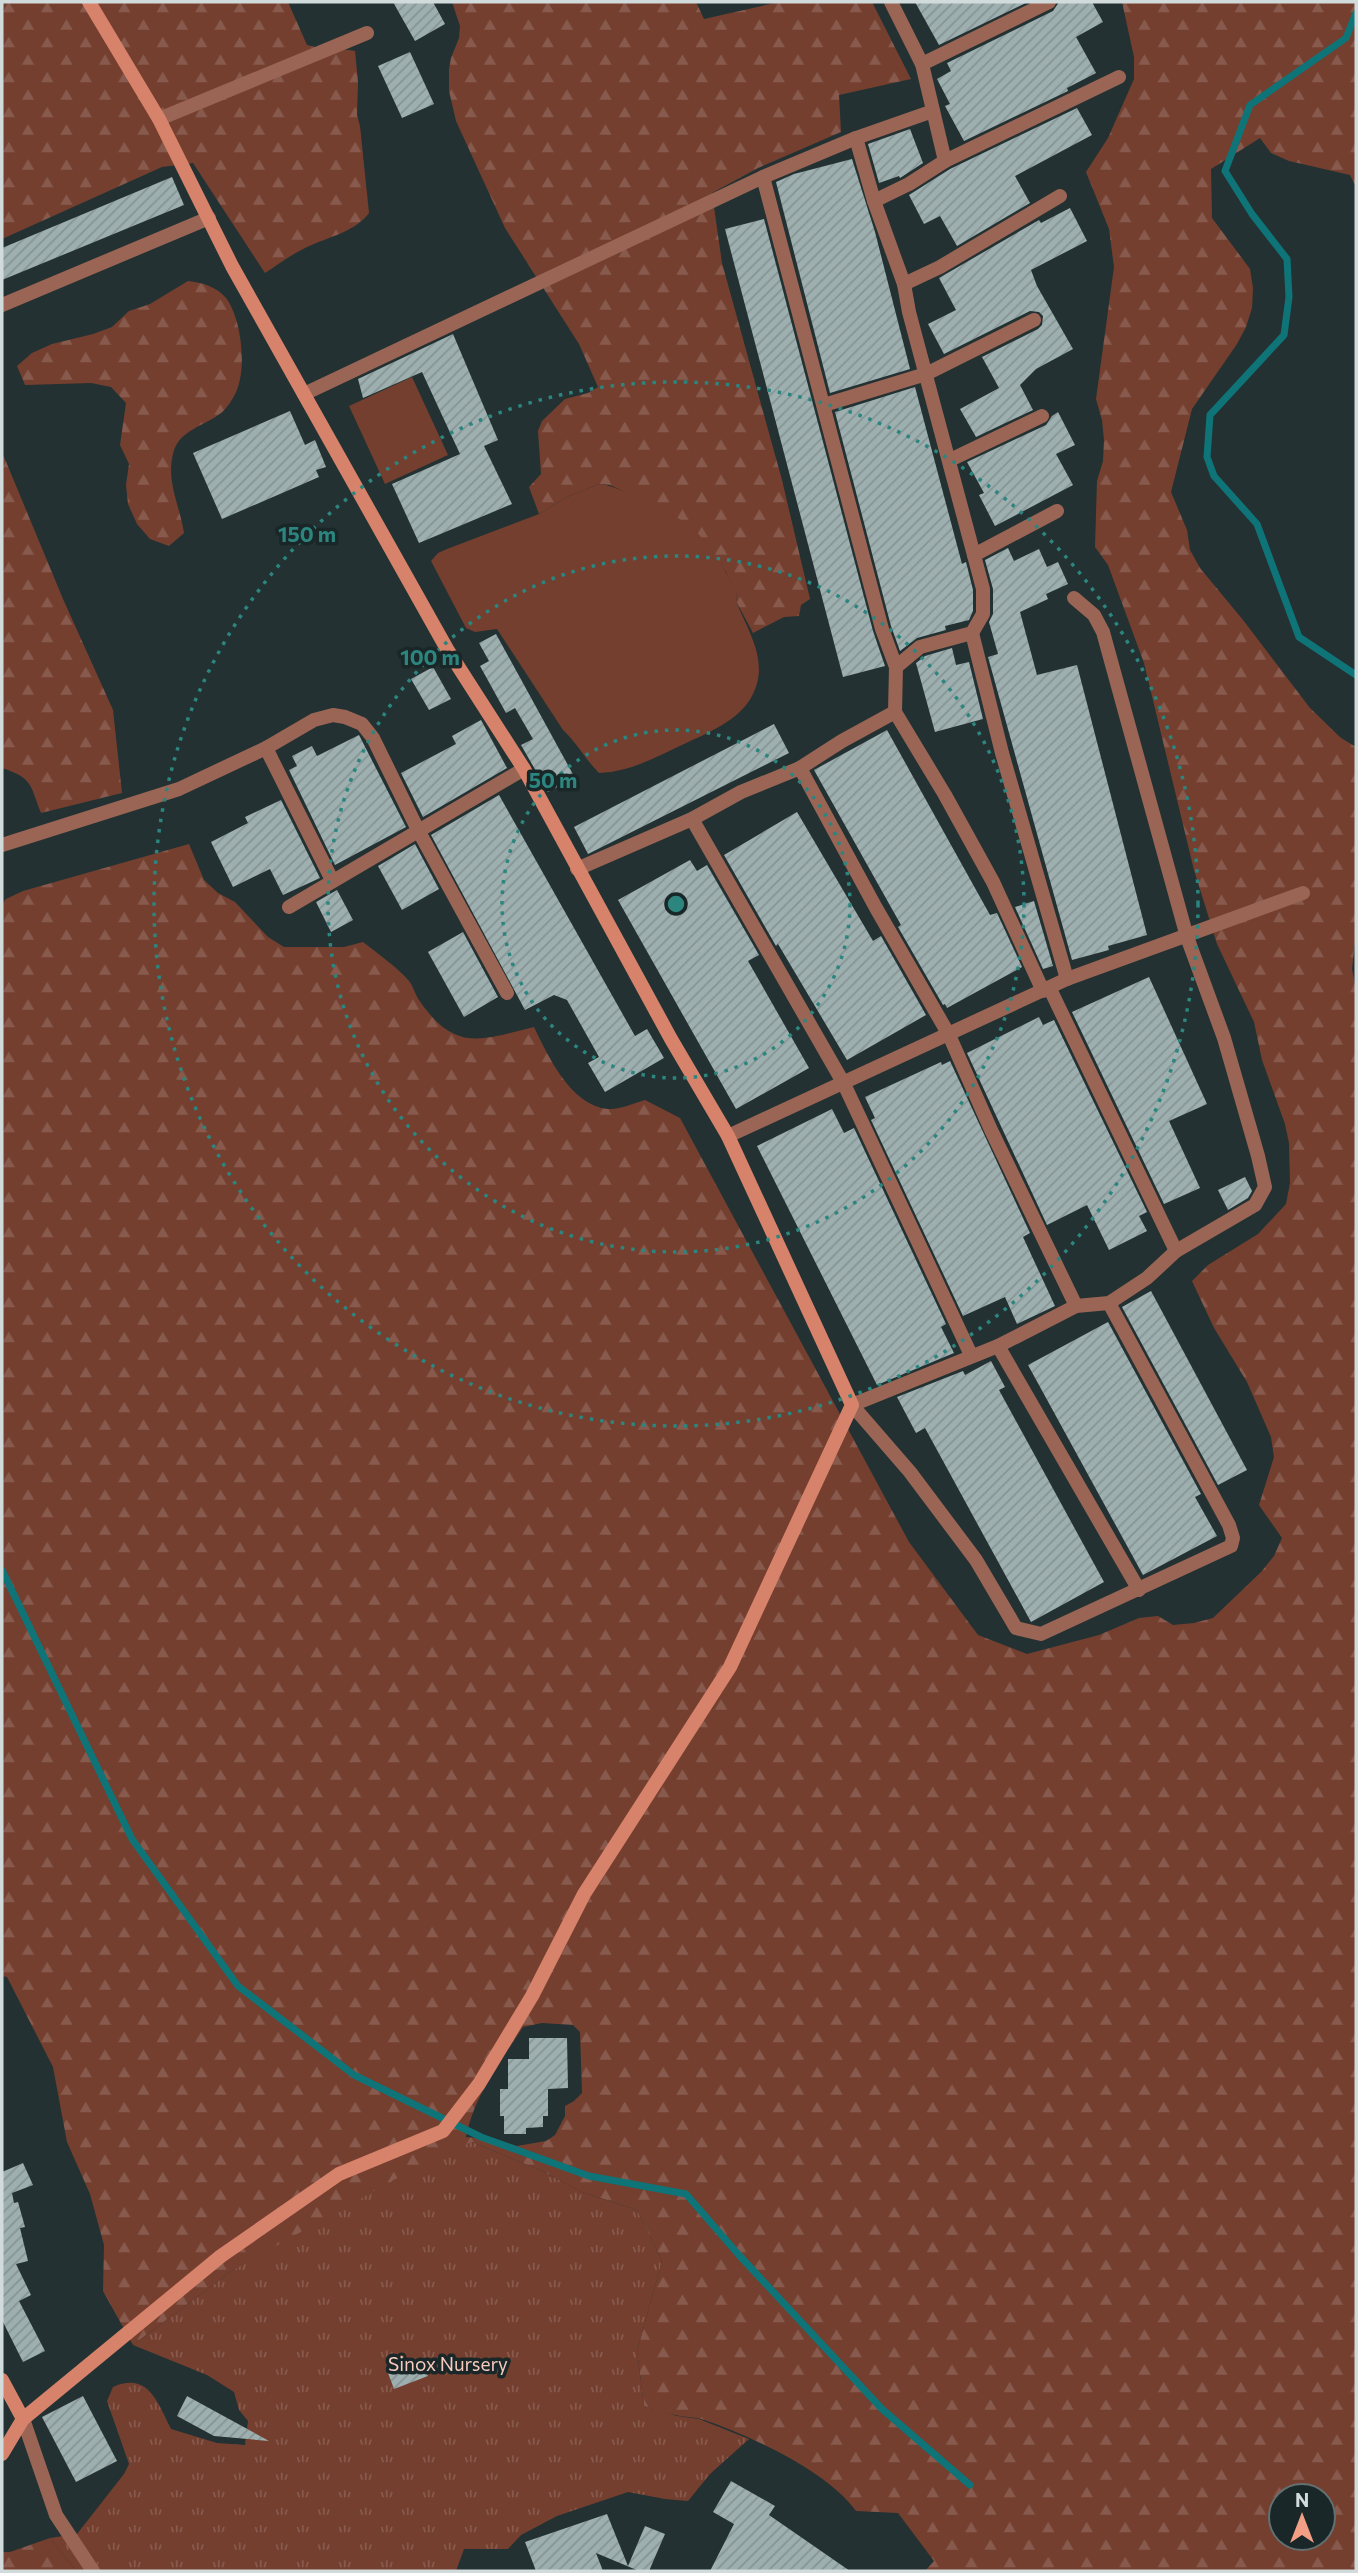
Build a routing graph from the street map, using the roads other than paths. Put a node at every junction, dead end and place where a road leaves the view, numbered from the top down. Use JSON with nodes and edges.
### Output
{"nodes":[{"id":1,"x":89,"y":2,"type":"edge"},
{"id":2,"x":891,"y":2,"type":"edge"},
{"id":3,"x":1049,"y":2,"type":"edge"},
{"id":4,"x":367,"y":33,"type":"dead end"},
{"id":5,"x":922,"y":64,"type":"junction"},
{"id":6,"x":1119,"y":77,"type":"dead end"},
{"id":7,"x":933,"y":111,"type":"junction"},
{"id":8,"x":159,"y":119,"type":"junction"},
{"id":9,"x":856,"y":138,"type":"junction"},
{"id":10,"x":945,"y":161,"type":"junction"},
{"id":11,"x":763,"y":177,"type":"junction"},
{"id":12,"x":1060,"y":196,"type":"dead end"},
{"id":13,"x":874,"y":201,"type":"junction"},
{"id":14,"x":209,"y":218,"type":"junction"},
{"id":15,"x":904,"y":284,"type":"junction"},
{"id":16,"x":2,"y":305,"type":"edge"},
{"id":17,"x":1034,"y":320,"type":"dead end"},
{"id":18,"x":926,"y":374,"type":"junction"},
{"id":19,"x":304,"y":394,"type":"junction"},
{"id":20,"x":824,"y":405,"type":"junction"},
{"id":21,"x":1042,"y":416,"type":"dead end"},
{"id":22,"x":950,"y":460,"type":"junction"},
{"id":23,"x":1057,"y":511,"type":"dead end"},
{"id":24,"x":974,"y":555,"type":"junction"},
{"id":25,"x":1074,"y":598,"type":"dead end"},
{"id":26,"x":972,"y":633,"type":"junction"},
{"id":27,"x":896,"y":667,"type":"junction"},
{"id":28,"x":895,"y":712,"type":"junction"},
{"id":29,"x":266,"y":748,"type":"junction"},
{"id":30,"x":800,"y":768,"type":"junction"},
{"id":31,"x":524,"y":769,"type":"junction"},
{"id":32,"x":692,"y":819,"type":"junction"},
{"id":33,"x":418,"y":830,"type":"junction"},
{"id":34,"x":2,"y":845,"type":"edge"},
{"id":35,"x":577,"y":869,"type":"junction"},
{"id":36,"x":332,"y":880,"type":"junction"},
{"id":37,"x":1303,"y":893,"type":"dead end"},
{"id":38,"x":289,"y":907,"type":"dead end"},
{"id":39,"x":1187,"y":937,"type":"junction"},
{"id":40,"x":1067,"y":979,"type":"junction"},
{"id":41,"x":1046,"y":990,"type":"junction"},
{"id":42,"x":508,"y":993,"type":"dead end"},
{"id":43,"x":949,"y":1035,"type":"junction"},
{"id":44,"x":844,"y":1084,"type":"junction"},
{"id":45,"x":728,"y":1136,"type":"junction"},
{"id":46,"x":1176,"y":1251,"type":"junction"},
{"id":47,"x":1109,"y":1303,"type":"junction"},
{"id":48,"x":1076,"y":1306,"type":"junction"},
{"id":49,"x":998,"y":1346,"type":"junction"},
{"id":50,"x":971,"y":1355,"type":"junction"},
{"id":51,"x":852,"y":1405,"type":"junction"},
{"id":52,"x":1139,"y":1590,"type":"junction"},
{"id":53,"x":2,"y":2380,"type":"edge"},
{"id":54,"x":23,"y":2419,"type":"junction"},
{"id":55,"x":2,"y":2454,"type":"edge"},
{"id":56,"x":93,"y":2571,"type":"edge"}],
"edges":[{"from":1,"to":8,"type":"street"},
{"from":2,"to":5,"type":"street"},
{"from":3,"to":5,"type":"street"},
{"from":4,"to":8,"type":"street"},
{"from":5,"to":7,"type":"street"},
{"from":6,"to":10,"type":"street"},
{"from":7,"to":9,"type":"street"},
{"from":7,"to":10,"type":"street"},
{"from":8,"to":14,"type":"street"},
{"from":9,"to":11,"type":"street"},
{"from":9,"to":13,"type":"street"},
{"from":10,"to":13,"type":"street"},
{"from":11,"to":19,"type":"street"},
{"from":11,"to":20,"type":"street"},
{"from":12,"to":15,"type":"street"},
{"from":13,"to":15,"type":"street"},
{"from":14,"to":16,"type":"street"},
{"from":14,"to":19,"type":"street"},
{"from":15,"to":18,"type":"street"},
{"from":17,"to":18,"type":"street"},
{"from":18,"to":20,"type":"street"},
{"from":18,"to":22,"type":"street"},
{"from":19,"to":31,"type":"street"},
{"from":20,"to":27,"type":"street"},
{"from":21,"to":22,"type":"street"},
{"from":22,"to":24,"type":"street"},
{"from":23,"to":24,"type":"street"},
{"from":24,"to":26,"type":"street"},
{"from":25,"to":39,"type":"street"},
{"from":26,"to":27,"type":"street"},
{"from":26,"to":40,"type":"street"},
{"from":27,"to":28,"type":"street"},
{"from":28,"to":30,"type":"street"},
{"from":28,"to":41,"type":"street"},
{"from":29,"to":33,"type":"street"},
{"from":29,"to":34,"type":"street"},
{"from":29,"to":36,"type":"street"},
{"from":30,"to":32,"type":"street"},
{"from":30,"to":43,"type":"street"},
{"from":31,"to":33,"type":"street"},
{"from":31,"to":35,"type":"street"},
{"from":32,"to":35,"type":"street"},
{"from":32,"to":44,"type":"street"},
{"from":33,"to":36,"type":"street"},
{"from":33,"to":42,"type":"street"},
{"from":35,"to":45,"type":"street"},
{"from":36,"to":38,"type":"street"},
{"from":37,"to":39,"type":"street"},
{"from":39,"to":40,"type":"street"},
{"from":39,"to":46,"type":"street"},
{"from":40,"to":41,"type":"street"},
{"from":41,"to":43,"type":"street"},
{"from":41,"to":46,"type":"street"},
{"from":43,"to":44,"type":"street"},
{"from":43,"to":48,"type":"street"},
{"from":44,"to":45,"type":"street"},
{"from":44,"to":50,"type":"street"},
{"from":45,"to":51,"type":"street"},
{"from":46,"to":47,"type":"street"},
{"from":47,"to":48,"type":"street"},
{"from":47,"to":52,"type":"street"},
{"from":48,"to":49,"type":"street"},
{"from":49,"to":50,"type":"street"},
{"from":49,"to":52,"type":"street"},
{"from":50,"to":51,"type":"street"},
{"from":51,"to":52,"type":"street"},
{"from":51,"to":54,"type":"street"},
{"from":53,"to":54,"type":"street"},
{"from":54,"to":55,"type":"street"},
{"from":54,"to":56,"type":"street"}]}
